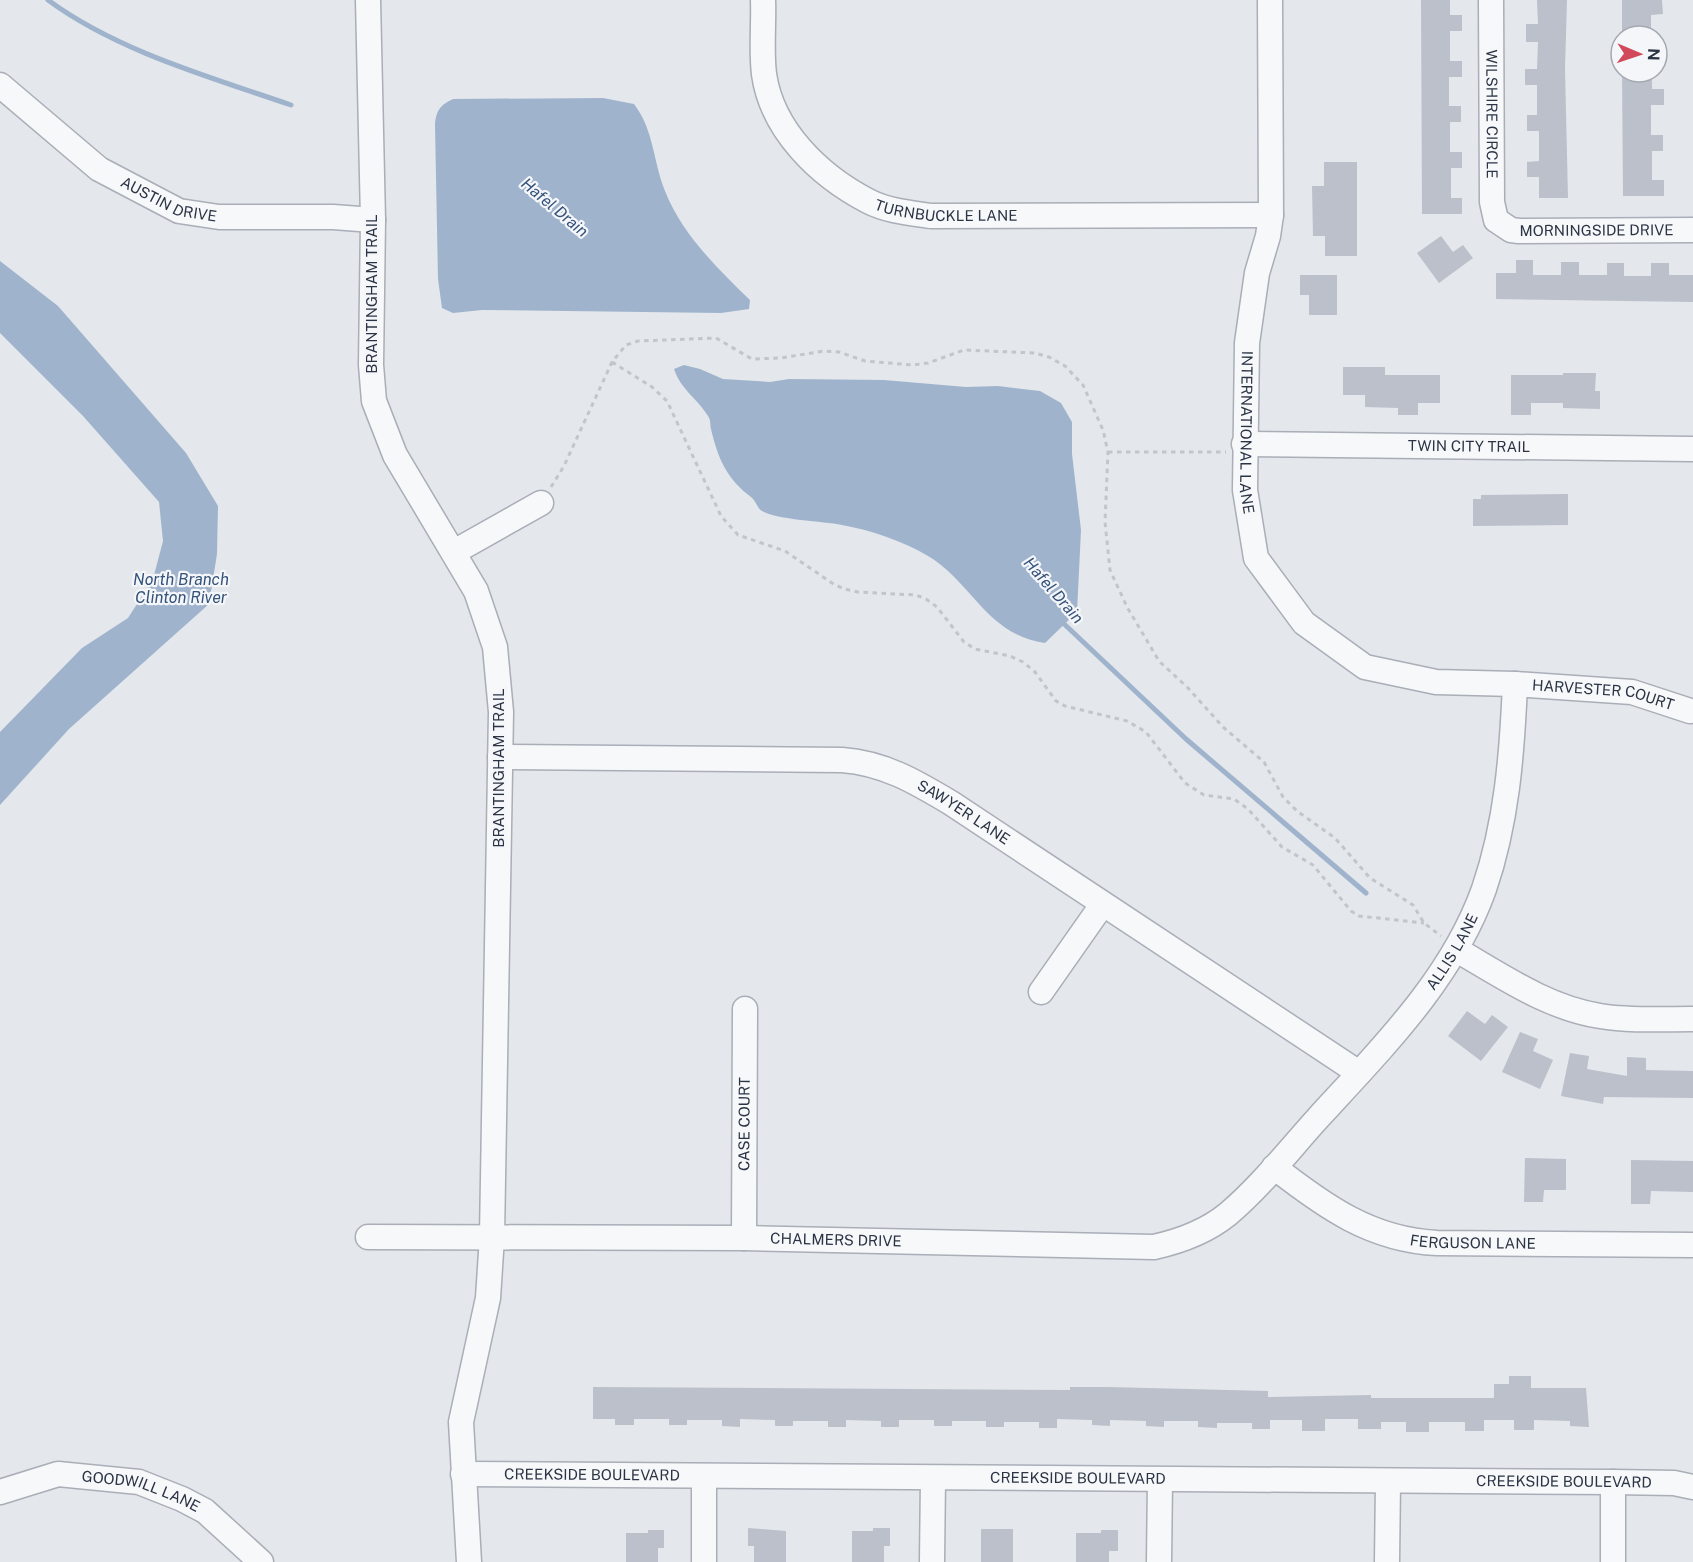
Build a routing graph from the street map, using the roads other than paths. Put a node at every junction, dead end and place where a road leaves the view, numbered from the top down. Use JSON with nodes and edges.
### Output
{"nodes":[{"id":1,"x":368,"y":0,"type":"edge"},
{"id":2,"x":764,"y":0,"type":"edge"},
{"id":3,"x":1270,"y":0,"type":"edge"},
{"id":4,"x":1491,"y":0,"type":"edge"},
{"id":5,"x":0,"y":85,"type":"edge"},
{"id":6,"x":1270,"y":215,"type":"junction"},
{"id":7,"x":373,"y":220,"type":"junction"},
{"id":8,"x":1501,"y":224,"type":"joint"},
{"id":9,"x":1693,"y":230,"type":"edge"},
{"id":10,"x":1244,"y":448,"type":"junction"},
{"id":11,"x":1693,"y":449,"type":"edge"},
{"id":12,"x":541,"y":503,"type":"road end"},
{"id":13,"x":454,"y":552,"type":"junction"},
{"id":14,"x":1515,"y":684,"type":"junction"},
{"id":15,"x":1690,"y":711,"type":"dead end"},
{"id":16,"x":500,"y":757,"type":"junction"},
{"id":17,"x":1102,"y":905,"type":"junction"},
{"id":18,"x":1458,"y":947,"type":"junction"},
{"id":19,"x":1041,"y":992,"type":"dead end"},
{"id":20,"x":745,"y":1010,"type":"dead end"},
{"id":21,"x":1693,"y":1019,"type":"edge"},
{"id":22,"x":1359,"y":1073,"type":"junction"},
{"id":23,"x":1274,"y":1167,"type":"junction"},
{"id":24,"x":368,"y":1237,"type":"dead end"},
{"id":25,"x":492,"y":1237,"type":"junction"},
{"id":26,"x":744,"y":1238,"type":"junction"},
{"id":27,"x":1693,"y":1245,"type":"edge"},
{"id":28,"x":463,"y":1474,"type":"junction"},
{"id":29,"x":704,"y":1476,"type":"junction"},
{"id":30,"x":933,"y":1478,"type":"junction"},
{"id":31,"x":1160,"y":1480,"type":"junction"},
{"id":32,"x":1388,"y":1482,"type":"junction"},
{"id":33,"x":1613,"y":1482,"type":"junction"},
{"id":34,"x":1693,"y":1487,"type":"edge"},
{"id":35,"x":0,"y":1492,"type":"edge"},
{"id":36,"x":261,"y":1562,"type":"edge"},
{"id":37,"x":469,"y":1562,"type":"edge"},
{"id":38,"x":704,"y":1562,"type":"edge"},
{"id":39,"x":933,"y":1562,"type":"edge"},
{"id":40,"x":1159,"y":1562,"type":"edge"},
{"id":41,"x":1387,"y":1562,"type":"edge"},
{"id":42,"x":1613,"y":1562,"type":"edge"}],
"edges":[{"from":1,"to":7,"type":"street","name":"BRANTINGHAM TRAIL"},
{"from":2,"to":6,"type":"street","name":"TURNBUCKLE LANE"},
{"from":3,"to":6,"type":"street","name":"INTERNATIONAL LANE"},
{"from":4,"to":8,"type":"street","name":"WILSHIRE CIRCLE"},
{"from":5,"to":7,"type":"street","name":"AUSTIN DRIVE"},
{"from":6,"to":10,"type":"street","name":"INTERNATIONAL LANE"},
{"from":7,"to":13,"type":"street","name":"BRANTINGHAM TRAIL"},
{"from":8,"to":9,"type":"street","name":"MORNINGSIDE DRIVE"},
{"from":10,"to":11,"type":"street","name":"TWIN CITY TRAIL"},
{"from":10,"to":14,"type":"street","name":"INTERNATIONAL LANE"},
{"from":12,"to":13,"type":"street"},
{"from":13,"to":16,"type":"street","name":"BRANTINGHAM TRAIL"},
{"from":14,"to":15,"type":"street","name":"HARVESTER COURT"},
{"from":14,"to":18,"type":"street","name":"ALLIS LANE"},
{"from":16,"to":17,"type":"street","name":"SAWYER LANE"},
{"from":16,"to":25,"type":"street","name":"BRANTINGHAM TRAIL"},
{"from":17,"to":19,"type":"street"},
{"from":17,"to":22,"type":"street","name":"SAWYER LANE"},
{"from":18,"to":21,"type":"street"},
{"from":18,"to":22,"type":"street","name":"ALLIS LANE"},
{"from":20,"to":26,"type":"street","name":"CASE COURT"},
{"from":22,"to":23,"type":"street","name":"ALLIS LANE"},
{"from":23,"to":26,"type":"street","name":"CHALMERS DRIVE"},
{"from":23,"to":27,"type":"street","name":"FERGUSON LANE"},
{"from":24,"to":25,"type":"street","name":"CHALMERS DRIVE"},
{"from":25,"to":26,"type":"street","name":"CHALMERS DRIVE"},
{"from":25,"to":28,"type":"street","name":"BRANTINGHAM TRAIL"},
{"from":28,"to":29,"type":"street","name":"CREEKSIDE BOULEVARD"},
{"from":28,"to":37,"type":"street","name":"BRANTINGHAM TRAIL"},
{"from":29,"to":30,"type":"street","name":"CREEKSIDE BOULEVARD"},
{"from":29,"to":38,"type":"street"},
{"from":30,"to":31,"type":"street","name":"CREEKSIDE BOULEVARD"},
{"from":30,"to":39,"type":"street"},
{"from":31,"to":32,"type":"street","name":"CREEKSIDE BOULEVARD"},
{"from":31,"to":40,"type":"street"},
{"from":32,"to":33,"type":"street","name":"CREEKSIDE BOULEVARD"},
{"from":32,"to":41,"type":"street"},
{"from":33,"to":34,"type":"street","name":"CREEKSIDE BOULEVARD"},
{"from":33,"to":42,"type":"street"},
{"from":35,"to":36,"type":"street","name":"GOODWILL LANE"}]}
